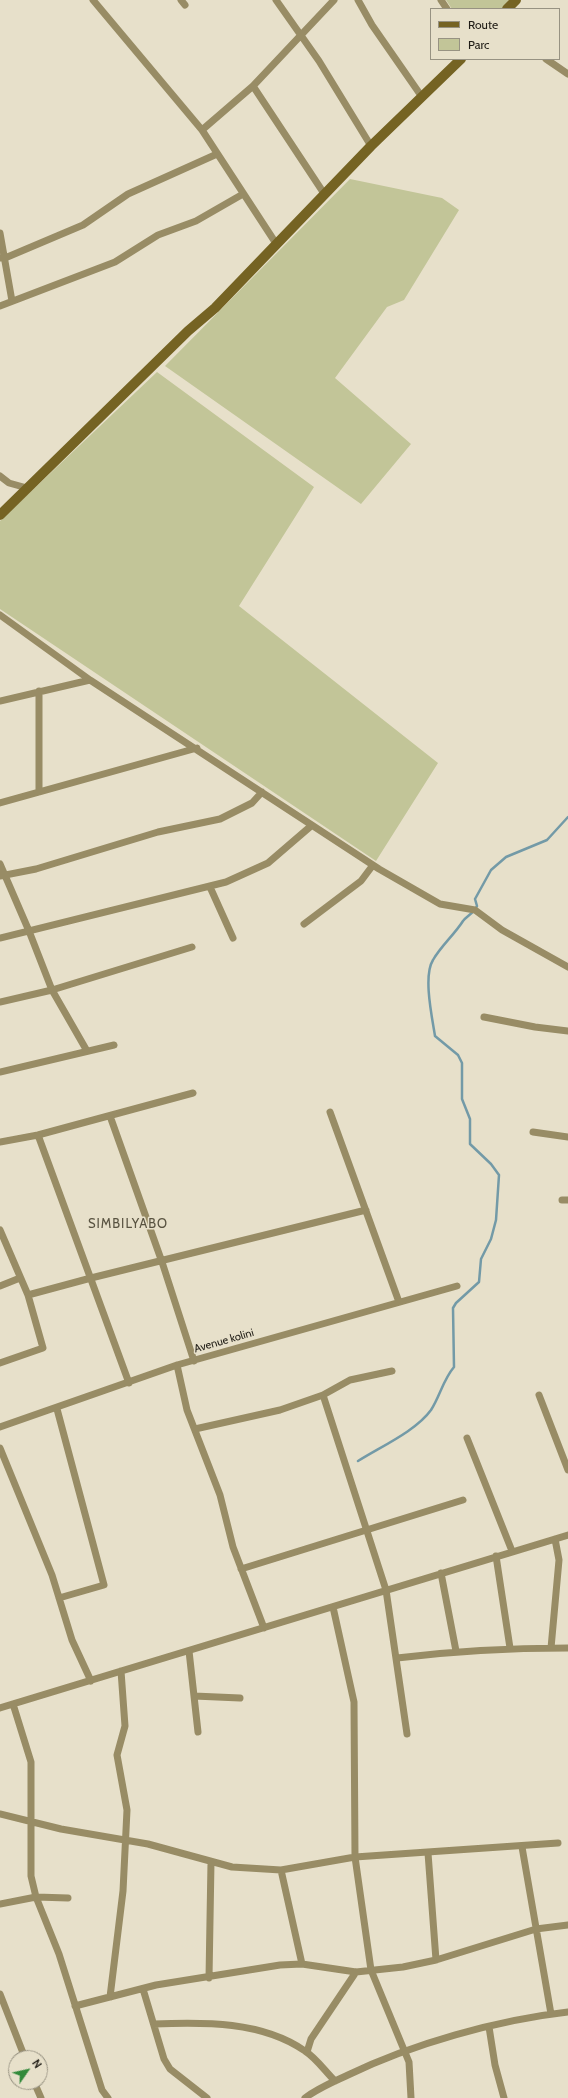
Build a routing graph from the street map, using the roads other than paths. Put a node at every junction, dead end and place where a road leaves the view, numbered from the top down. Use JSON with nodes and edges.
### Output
{"nodes":[{"id":1,"x":94,"y":0,"type":"edge"},
{"id":2,"x":276,"y":0,"type":"edge"},
{"id":3,"x":334,"y":0,"type":"edge"},
{"id":4,"x":358,"y":0,"type":"edge"},
{"id":5,"x":516,"y":0,"type":"edge"},
{"id":6,"x":508,"y":8,"type":"edge"},
{"id":7,"x":300,"y":36,"type":"junction"},
{"id":8,"x":460,"y":60,"type":"edge"},
{"id":9,"x":547,"y":60,"type":"edge"},
{"id":10,"x":568,"y":74,"type":"edge"},
{"id":11,"x":253,"y":86,"type":"junction"},
{"id":12,"x":422,"y":96,"type":"junction"},
{"id":13,"x":202,"y":130,"type":"junction"},
{"id":14,"x":371,"y":146,"type":"junction"},
{"id":15,"x":217,"y":154,"type":"junction"},
{"id":16,"x":243,"y":194,"type":"junction"},
{"id":17,"x":325,"y":195,"type":"junction"},
{"id":18,"x":0,"y":233,"type":"edge"},
{"id":19,"x":277,"y":245,"type":"junction"},
{"id":20,"x":2,"y":258,"type":"edge"},
{"id":21,"x":12,"y":301,"type":"junction"},
{"id":22,"x":0,"y":306,"type":"edge"},
{"id":23,"x":0,"y":476,"type":"edge"},
{"id":24,"x":27,"y":488,"type":"junction"},
{"id":25,"x":0,"y":515,"type":"edge"},
{"id":26,"x":0,"y":615,"type":"edge"},
{"id":27,"x":90,"y":680,"type":"junction"},
{"id":28,"x":39,"y":691,"type":"junction"},
{"id":29,"x":0,"y":701,"type":"edge"},
{"id":30,"x":197,"y":748,"type":"junction"},
{"id":31,"x":39,"y":792,"type":"junction"},
{"id":32,"x":262,"y":792,"type":"junction"},
{"id":33,"x":0,"y":803,"type":"edge"},
{"id":34,"x":312,"y":826,"type":"junction"},
{"id":35,"x":0,"y":864,"type":"edge"},
{"id":36,"x":373,"y":865,"type":"junction"},
{"id":37,"x":2,"y":876,"type":"edge"},
{"id":38,"x":210,"y":887,"type":"junction"},
{"id":39,"x":304,"y":924,"type":"dead end"},
{"id":40,"x":29,"y":931,"type":"junction"},
{"id":41,"x":0,"y":938,"type":"edge"},
{"id":42,"x":233,"y":938,"type":"dead end"},
{"id":43,"x":192,"y":947,"type":"dead end"},
{"id":44,"x":568,"y":967,"type":"edge"},
{"id":45,"x":52,"y":990,"type":"junction"},
{"id":46,"x":0,"y":1002,"type":"edge"},
{"id":47,"x":484,"y":1017,"type":"dead end"},
{"id":48,"x":568,"y":1031,"type":"edge"},
{"id":49,"x":114,"y":1045,"type":"dead end"},
{"id":50,"x":87,"y":1051,"type":"junction"},
{"id":51,"x":0,"y":1072,"type":"edge"},
{"id":52,"x":193,"y":1093,"type":"dead end"},
{"id":53,"x":330,"y":1112,"type":"dead end"},
{"id":54,"x":110,"y":1116,"type":"junction"},
{"id":55,"x":533,"y":1132,"type":"dead end"},
{"id":56,"x":38,"y":1135,"type":"junction"},
{"id":57,"x":568,"y":1136,"type":"edge"},
{"id":58,"x":0,"y":1142,"type":"edge"},
{"id":59,"x":366,"y":1210,"type":"junction"},
{"id":60,"x":0,"y":1230,"type":"edge"},
{"id":61,"x":162,"y":1262,"type":"junction"},
{"id":62,"x":20,"y":1278,"type":"junction"},
{"id":63,"x":91,"y":1278,"type":"junction"},
{"id":64,"x":0,"y":1286,"type":"edge"},
{"id":65,"x":457,"y":1286,"type":"dead end"},
{"id":66,"x":28,"y":1295,"type":"junction"},
{"id":67,"x":399,"y":1302,"type":"junction"},
{"id":68,"x":194,"y":1361,"type":"junction"},
{"id":69,"x":0,"y":1363,"type":"edge"},
{"id":70,"x":177,"y":1365,"type":"junction"},
{"id":71,"x":392,"y":1371,"type":"dead end"},
{"id":72,"x":129,"y":1383,"type":"junction"},
{"id":73,"x":323,"y":1394,"type":"junction"},
{"id":74,"x":539,"y":1395,"type":"dead end"},
{"id":75,"x":57,"y":1409,"type":"junction"},
{"id":76,"x":0,"y":1427,"type":"edge"},
{"id":77,"x":195,"y":1429,"type":"junction"},
{"id":78,"x":467,"y":1438,"type":"dead end"},
{"id":79,"x":0,"y":1448,"type":"edge"},
{"id":80,"x":568,"y":1470,"type":"edge"},
{"id":81,"x":463,"y":1500,"type":"dead end"},
{"id":82,"x":367,"y":1529,"type":"junction"},
{"id":83,"x":568,"y":1535,"type":"edge"},
{"id":84,"x":554,"y":1538,"type":"junction"},
{"id":85,"x":512,"y":1551,"type":"junction"},
{"id":86,"x":496,"y":1556,"type":"junction"},
{"id":87,"x":241,"y":1569,"type":"junction"},
{"id":88,"x":441,"y":1573,"type":"junction"},
{"id":89,"x":386,"y":1590,"type":"junction"},
{"id":90,"x":59,"y":1598,"type":"junction"},
{"id":91,"x":333,"y":1607,"type":"junction"},
{"id":92,"x":264,"y":1628,"type":"junction"},
{"id":93,"x":510,"y":1648,"type":"junction"},
{"id":94,"x":551,"y":1648,"type":"junction"},
{"id":95,"x":568,"y":1648,"type":"edge"},
{"id":96,"x":189,"y":1651,"type":"junction"},
{"id":97,"x":456,"y":1651,"type":"junction"},
{"id":98,"x":397,"y":1658,"type":"junction"},
{"id":99,"x":122,"y":1671,"type":"junction"},
{"id":100,"x":91,"y":1680,"type":"junction"},
{"id":101,"x":194,"y":1696,"type":"junction"},
{"id":102,"x":240,"y":1698,"type":"dead end"},
{"id":103,"x":13,"y":1704,"type":"junction"},
{"id":104,"x":0,"y":1708,"type":"edge"},
{"id":105,"x":198,"y":1732,"type":"dead end"},
{"id":106,"x":407,"y":1734,"type":"dead end"},
{"id":107,"x":0,"y":1814,"type":"edge"},
{"id":108,"x":32,"y":1822,"type":"junction"},
{"id":109,"x":125,"y":1839,"type":"junction"},
{"id":110,"x":558,"y":1843,"type":"dead end"},
{"id":111,"x":522,"y":1847,"type":"junction"},
{"id":112,"x":428,"y":1852,"type":"junction"},
{"id":113,"x":355,"y":1857,"type":"junction"},
{"id":114,"x":211,"y":1862,"type":"junction"},
{"id":115,"x":281,"y":1870,"type":"junction"},
{"id":116,"x":36,"y":1897,"type":"junction"},
{"id":117,"x":68,"y":1898,"type":"dead end"},
{"id":118,"x":0,"y":1904,"type":"edge"},
{"id":119,"x":568,"y":1925,"type":"edge"},
{"id":120,"x":536,"y":1929,"type":"junction"},
{"id":121,"x":436,"y":1960,"type":"junction"},
{"id":122,"x":302,"y":1964,"type":"junction"},
{"id":123,"x":371,"y":1970,"type":"junction"},
{"id":124,"x":356,"y":1972,"type":"junction"},
{"id":125,"x":209,"y":1978,"type":"junction"},
{"id":126,"x":143,"y":1989,"type":"junction"},
{"id":127,"x":0,"y":1994,"type":"edge"},
{"id":128,"x":110,"y":1996,"type":"junction"},
{"id":129,"x":75,"y":2006,"type":"junction"},
{"id":130,"x":568,"y":2012,"type":"edge"},
{"id":131,"x":551,"y":2014,"type":"junction"},
{"id":132,"x":154,"y":2024,"type":"junction"},
{"id":133,"x":489,"y":2026,"type":"junction"},
{"id":134,"x":22,"y":2050,"type":"edge"},
{"id":135,"x":404,"y":2051,"type":"junction"},
{"id":136,"x":307,"y":2052,"type":"junction"},
{"id":137,"x":335,"y":2081,"type":"junction"},
{"id":138,"x":108,"y":2098,"type":"edge"},
{"id":139,"x":207,"y":2098,"type":"edge"},
{"id":140,"x":305,"y":2098,"type":"edge"},
{"id":141,"x":411,"y":2098,"type":"edge"},
{"id":142,"x":504,"y":2098,"type":"edge"}],
"edges":[{"from":1,"to":13,"type":"street"},
{"from":2,"to":7,"type":"street"},
{"from":3,"to":7,"type":"street"},
{"from":4,"to":12,"type":"street"},
{"from":5,"to":6,"type":"street"},
{"from":7,"to":11,"type":"street"},
{"from":7,"to":14,"type":"street"},
{"from":8,"to":12,"type":"street"},
{"from":9,"to":10,"type":"street"},
{"from":11,"to":13,"type":"street"},
{"from":11,"to":17,"type":"street"},
{"from":12,"to":14,"type":"street"},
{"from":13,"to":15,"type":"street"},
{"from":14,"to":17,"type":"street"},
{"from":15,"to":16,"type":"street"},
{"from":15,"to":20,"type":"street"},
{"from":16,"to":19,"type":"street"},
{"from":16,"to":21,"type":"street"},
{"from":17,"to":19,"type":"street"},
{"from":18,"to":20,"type":"street"},
{"from":19,"to":24,"type":"street"},
{"from":20,"to":21,"type":"street"},
{"from":21,"to":22,"type":"street"},
{"from":23,"to":24,"type":"street"},
{"from":24,"to":25,"type":"street"},
{"from":26,"to":27,"type":"street"},
{"from":27,"to":28,"type":"street"},
{"from":27,"to":30,"type":"street"},
{"from":28,"to":29,"type":"street"},
{"from":28,"to":31,"type":"street"},
{"from":30,"to":31,"type":"street"},
{"from":30,"to":32,"type":"street"},
{"from":31,"to":33,"type":"street"},
{"from":32,"to":34,"type":"street"},
{"from":32,"to":37,"type":"street"},
{"from":34,"to":36,"type":"street"},
{"from":34,"to":38,"type":"street"},
{"from":35,"to":37,"type":"street"},
{"from":36,"to":39,"type":"street"},
{"from":36,"to":44,"type":"street"},
{"from":37,"to":40,"type":"street"},
{"from":38,"to":40,"type":"street"},
{"from":38,"to":42,"type":"street"},
{"from":40,"to":41,"type":"street"},
{"from":40,"to":45,"type":"street"},
{"from":43,"to":45,"type":"street"},
{"from":45,"to":46,"type":"street"},
{"from":45,"to":50,"type":"street"},
{"from":47,"to":48,"type":"street"},
{"from":49,"to":50,"type":"street"},
{"from":50,"to":51,"type":"street"},
{"from":52,"to":54,"type":"street"},
{"from":53,"to":59,"type":"street"},
{"from":54,"to":56,"type":"street"},
{"from":54,"to":61,"type":"street"},
{"from":55,"to":57,"type":"street"},
{"from":56,"to":58,"type":"street"},
{"from":56,"to":63,"type":"street"},
{"from":59,"to":61,"type":"street"},
{"from":59,"to":67,"type":"street"},
{"from":60,"to":62,"type":"street"},
{"from":61,"to":63,"type":"street"},
{"from":61,"to":68,"type":"street"},
{"from":62,"to":64,"type":"street"},
{"from":62,"to":66,"type":"street"},
{"from":63,"to":66,"type":"street"},
{"from":63,"to":72,"type":"street"},
{"from":65,"to":67,"type":"street","name":"Avenue kolini"},
{"from":66,"to":69,"type":"street"},
{"from":67,"to":68,"type":"street","name":"Avenue kolini"},
{"from":68,"to":70,"type":"street","name":"Avenue kolini"},
{"from":70,"to":72,"type":"street","name":"Avenue kolini"},
{"from":70,"to":77,"type":"street"},
{"from":71,"to":73,"type":"street"},
{"from":72,"to":75,"type":"street","name":"Avenue kolini"},
{"from":73,"to":77,"type":"street"},
{"from":73,"to":82,"type":"street"},
{"from":74,"to":80,"type":"street"},
{"from":75,"to":76,"type":"street","name":"Avenue kolini"},
{"from":75,"to":90,"type":"street"},
{"from":77,"to":87,"type":"street"},
{"from":78,"to":85,"type":"street"},
{"from":79,"to":90,"type":"street"},
{"from":81,"to":82,"type":"street"},
{"from":82,"to":87,"type":"street"},
{"from":82,"to":89,"type":"street"},
{"from":83,"to":84,"type":"street"},
{"from":84,"to":85,"type":"street"},
{"from":84,"to":94,"type":"street"},
{"from":85,"to":86,"type":"street"},
{"from":86,"to":88,"type":"street"},
{"from":86,"to":93,"type":"street"},
{"from":87,"to":92,"type":"street"},
{"from":88,"to":89,"type":"street"},
{"from":88,"to":97,"type":"street"},
{"from":89,"to":91,"type":"street"},
{"from":89,"to":98,"type":"street"},
{"from":90,"to":100,"type":"street"},
{"from":91,"to":92,"type":"street"},
{"from":91,"to":113,"type":"street"},
{"from":92,"to":96,"type":"street"},
{"from":93,"to":94,"type":"street"},
{"from":93,"to":97,"type":"street"},
{"from":94,"to":95,"type":"street"},
{"from":96,"to":99,"type":"street"},
{"from":96,"to":101,"type":"street"},
{"from":97,"to":98,"type":"street"},
{"from":98,"to":106,"type":"street"},
{"from":99,"to":100,"type":"street"},
{"from":99,"to":109,"type":"street"},
{"from":100,"to":103,"type":"street"},
{"from":101,"to":102,"type":"street"},
{"from":101,"to":105,"type":"street"},
{"from":103,"to":104,"type":"street"},
{"from":103,"to":108,"type":"street"},
{"from":107,"to":108,"type":"street"},
{"from":108,"to":109,"type":"street"},
{"from":108,"to":116,"type":"street"},
{"from":109,"to":114,"type":"street"},
{"from":109,"to":128,"type":"street"},
{"from":110,"to":111,"type":"street"},
{"from":111,"to":112,"type":"street"},
{"from":111,"to":120,"type":"street"},
{"from":112,"to":113,"type":"street"},
{"from":112,"to":121,"type":"street"},
{"from":113,"to":115,"type":"street"},
{"from":113,"to":123,"type":"street"},
{"from":114,"to":115,"type":"street"},
{"from":114,"to":125,"type":"street"},
{"from":115,"to":122,"type":"street"},
{"from":116,"to":117,"type":"street"},
{"from":116,"to":118,"type":"street"},
{"from":116,"to":129,"type":"street"},
{"from":119,"to":120,"type":"street"},
{"from":120,"to":121,"type":"street"},
{"from":120,"to":131,"type":"street"},
{"from":121,"to":123,"type":"street"},
{"from":122,"to":124,"type":"street"},
{"from":122,"to":125,"type":"street"},
{"from":123,"to":124,"type":"street"},
{"from":123,"to":135,"type":"street"},
{"from":124,"to":136,"type":"street"},
{"from":125,"to":126,"type":"street"},
{"from":126,"to":128,"type":"street"},
{"from":126,"to":132,"type":"street"},
{"from":127,"to":134,"type":"street"},
{"from":128,"to":129,"type":"street"},
{"from":129,"to":138,"type":"street"},
{"from":130,"to":131,"type":"street"},
{"from":131,"to":133,"type":"street"},
{"from":132,"to":136,"type":"street"},
{"from":132,"to":139,"type":"street"},
{"from":133,"to":135,"type":"street"},
{"from":133,"to":142,"type":"street"},
{"from":135,"to":137,"type":"street"},
{"from":135,"to":141,"type":"street"},
{"from":136,"to":137,"type":"street"},
{"from":137,"to":140,"type":"street"}]}
